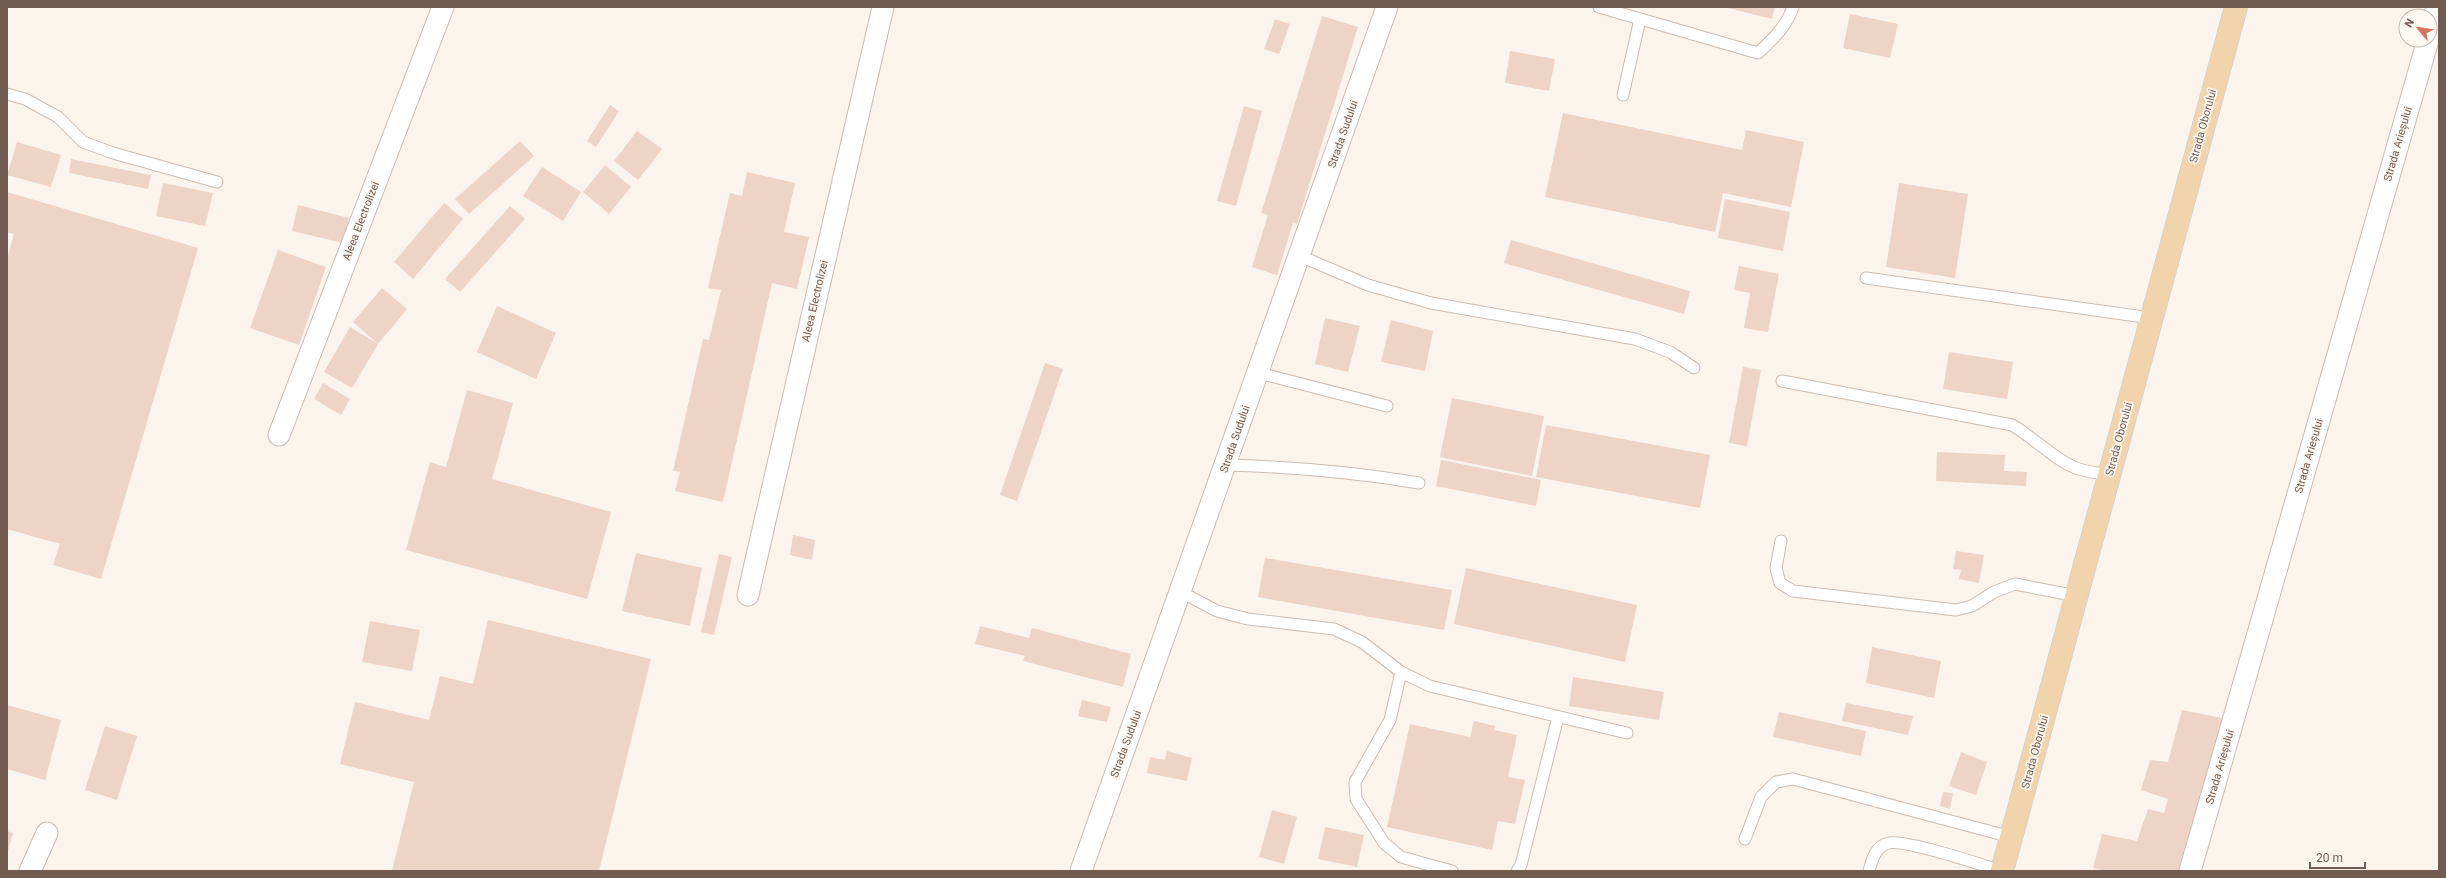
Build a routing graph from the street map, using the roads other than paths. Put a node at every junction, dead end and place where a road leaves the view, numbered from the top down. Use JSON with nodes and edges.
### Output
{"nodes":[{"id":1,"x":443,"y":7,"type":"edge"},
{"id":2,"x":883,"y":7,"type":"edge"},
{"id":3,"x":1387,"y":7,"type":"edge"},
{"id":4,"x":1599,"y":7,"type":"edge"},
{"id":5,"x":1793,"y":7,"type":"edge"},
{"id":6,"x":2236,"y":7,"type":"edge"},
{"id":7,"x":1616,"y":9,"type":"edge"},
{"id":8,"x":1640,"y":19,"type":"junction"},
{"id":9,"x":2426,"y":48,"type":"edge"},
{"id":10,"x":7,"y":94,"type":"edge"},
{"id":11,"x":1623,"y":95,"type":"dead end"},
{"id":12,"x":217,"y":182,"type":"dead end"},
{"id":13,"x":1300,"y":256,"type":"junction"},
{"id":14,"x":1866,"y":278,"type":"dead end"},
{"id":15,"x":2151,"y":318,"type":"junction"},
{"id":16,"x":1694,"y":368,"type":"dead end"},
{"id":17,"x":1259,"y":373,"type":"junction"},
{"id":18,"x":1782,"y":381,"type":"dead end"},
{"id":19,"x":1387,"y":406,"type":"dead end"},
{"id":20,"x":280,"y":436,"type":"dead end"},
{"id":21,"x":1226,"y":465,"type":"junction"},
{"id":22,"x":2109,"y":475,"type":"junction"},
{"id":23,"x":1419,"y":482,"type":"dead end"},
{"id":24,"x":1782,"y":541,"type":"dead end"},
{"id":25,"x":1181,"y":592,"type":"junction"},
{"id":26,"x":748,"y":595,"type":"dead end"},
{"id":27,"x":2077,"y":596,"type":"junction"},
{"id":28,"x":1400,"y":672,"type":"junction"},
{"id":29,"x":1558,"y":717,"type":"junction"},
{"id":30,"x":1627,"y":734,"type":"dead end"},
{"id":31,"x":47,"y":833,"type":"dead end"},
{"id":32,"x":2011,"y":837,"type":"junction"},
{"id":33,"x":1745,"y":839,"type":"dead end"},
{"id":34,"x":30,"y":871,"type":"edge"},
{"id":35,"x":1081,"y":871,"type":"edge"},
{"id":36,"x":1452,"y":871,"type":"edge"},
{"id":37,"x":1517,"y":871,"type":"edge"},
{"id":38,"x":1868,"y":871,"type":"edge"},
{"id":39,"x":2002,"y":871,"type":"edge"},
{"id":40,"x":2190,"y":871,"type":"edge"}],
"edges":[{"from":1,"to":20,"type":"street","name":"Aleea Electrolizei"},
{"from":2,"to":26,"type":"street","name":"Aleea Electrolizei"},
{"from":3,"to":13,"type":"street","name":"Strada Sudului"},
{"from":4,"to":7,"type":"lane"},
{"from":5,"to":8,"type":"lane"},
{"from":6,"to":15,"type":"main road","name":"Strada Oborului"},
{"from":7,"to":8,"type":"lane"},
{"from":8,"to":11,"type":"lane"},
{"from":9,"to":40,"type":"street","name":"Strada Arieșului"},
{"from":10,"to":12,"type":"lane"},
{"from":13,"to":16,"type":"lane"},
{"from":13,"to":17,"type":"street","name":"Strada Sudului"},
{"from":14,"to":15,"type":"lane"},
{"from":15,"to":22,"type":"main road","name":"Strada Oborului"},
{"from":17,"to":19,"type":"lane"},
{"from":17,"to":21,"type":"street","name":"Strada Sudului"},
{"from":18,"to":22,"type":"lane"},
{"from":21,"to":23,"type":"lane"},
{"from":21,"to":25,"type":"street","name":"Strada Sudului"},
{"from":22,"to":27,"type":"main road","name":"Strada Oborului"},
{"from":24,"to":27,"type":"lane"},
{"from":25,"to":28,"type":"lane"},
{"from":25,"to":35,"type":"street","name":"Strada Sudului"},
{"from":27,"to":32,"type":"main road","name":"Strada Oborului"},
{"from":28,"to":29,"type":"lane"},
{"from":28,"to":36,"type":"lane"},
{"from":29,"to":30,"type":"lane"},
{"from":29,"to":37,"type":"lane"},
{"from":31,"to":34,"type":"street"},
{"from":32,"to":33,"type":"lane"},
{"from":32,"to":39,"type":"main road","name":"Strada Oborului"},
{"from":38,"to":39,"type":"lane"}]}
